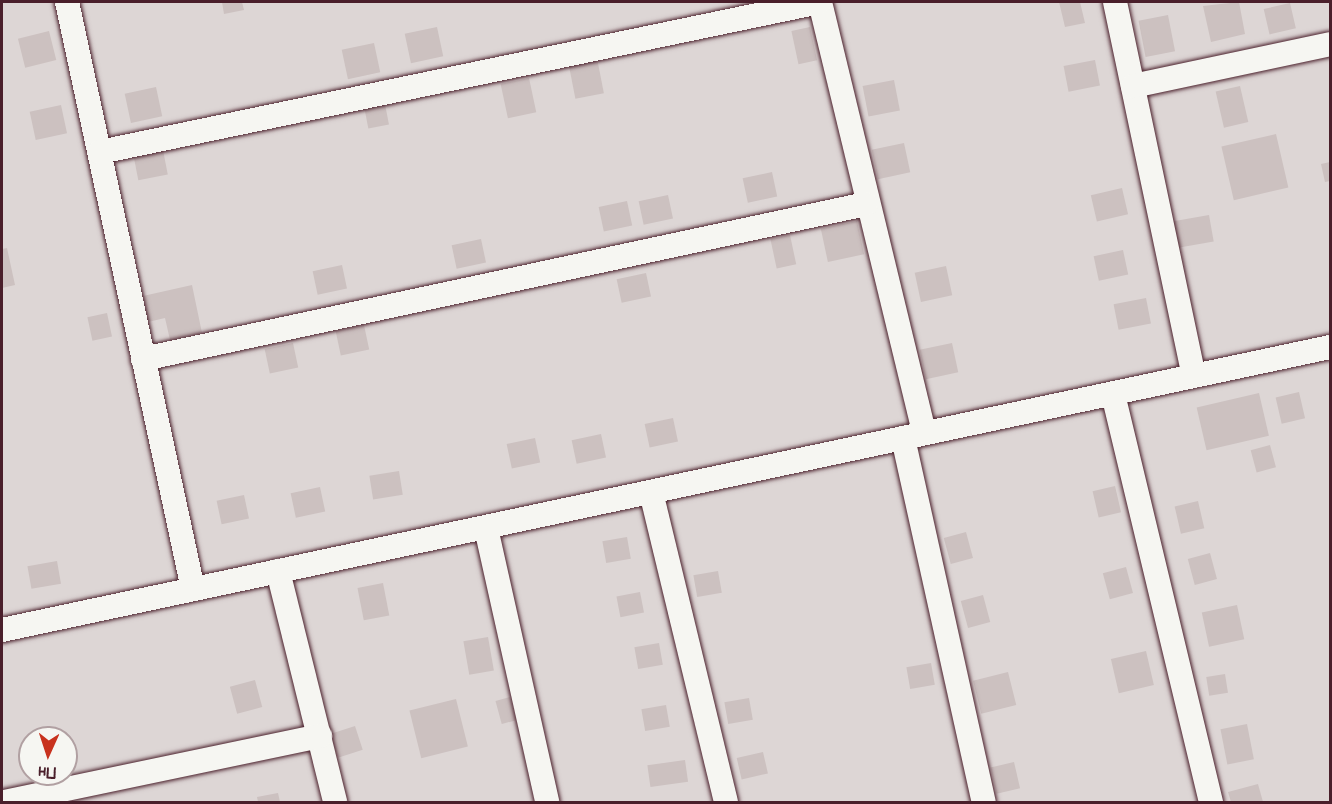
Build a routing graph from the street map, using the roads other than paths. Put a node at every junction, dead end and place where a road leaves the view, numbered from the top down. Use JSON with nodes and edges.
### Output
{"nodes":[{"id":1,"x":68,"y":2,"type":"edge"},
{"id":2,"x":820,"y":2,"type":"edge"},
{"id":3,"x":1115,"y":2,"type":"edge"},
{"id":4,"x":1330,"y":44,"type":"edge"},
{"id":5,"x":1133,"y":86,"type":"junction"},
{"id":6,"x":100,"y":152,"type":"junction"},
{"id":7,"x":866,"y":204,"type":"junction"},
{"id":8,"x":1330,"y":347,"type":"edge"},
{"id":9,"x":144,"y":358,"type":"junction"},
{"id":10,"x":1194,"y":376,"type":"junction"},
{"id":11,"x":1113,"y":393,"type":"junction"},
{"id":12,"x":914,"y":436,"type":"junction"},
{"id":13,"x":651,"y":492,"type":"junction"},
{"id":14,"x":486,"y":528,"type":"junction"},
{"id":15,"x":278,"y":571,"type":"junction"},
{"id":16,"x":193,"y":589,"type":"junction"},
{"id":17,"x":2,"y":630,"type":"edge"},
{"id":18,"x":320,"y":736,"type":"junction"},
{"id":19,"x":4,"y":802,"type":"edge"},
{"id":20,"x":335,"y":802,"type":"edge"},
{"id":21,"x":547,"y":802,"type":"edge"},
{"id":22,"x":726,"y":802,"type":"edge"},
{"id":23,"x":984,"y":802,"type":"edge"},
{"id":24,"x":1211,"y":802,"type":"edge"}],
"edges":[{"from":1,"to":6,"type":"street"},
{"from":2,"to":6,"type":"street"},
{"from":2,"to":7,"type":"street"},
{"from":3,"to":5,"type":"street"},
{"from":4,"to":5,"type":"street"},
{"from":5,"to":10,"type":"street"},
{"from":6,"to":9,"type":"street"},
{"from":7,"to":9,"type":"street"},
{"from":7,"to":12,"type":"street"},
{"from":8,"to":10,"type":"street"},
{"from":9,"to":16,"type":"street"},
{"from":10,"to":11,"type":"street"},
{"from":11,"to":12,"type":"street"},
{"from":11,"to":24,"type":"street"},
{"from":12,"to":13,"type":"street"},
{"from":12,"to":23,"type":"street"},
{"from":13,"to":14,"type":"street"},
{"from":13,"to":22,"type":"street"},
{"from":14,"to":15,"type":"street"},
{"from":14,"to":21,"type":"street"},
{"from":15,"to":16,"type":"street"},
{"from":15,"to":18,"type":"street"},
{"from":16,"to":17,"type":"street"},
{"from":18,"to":19,"type":"street"},
{"from":18,"to":20,"type":"street"}]}
